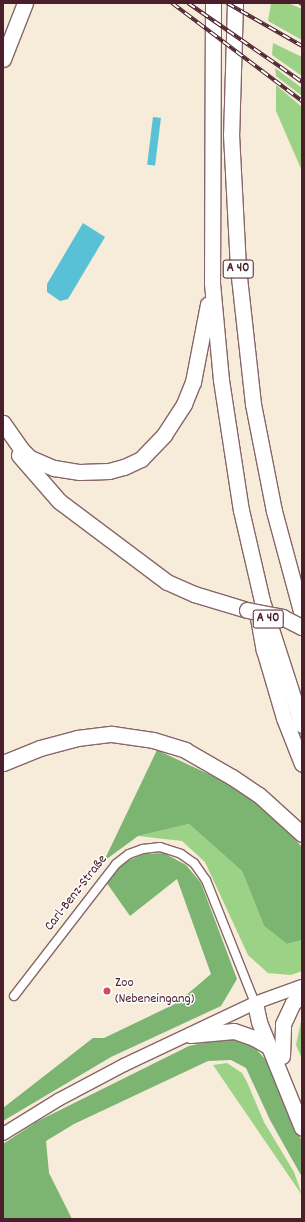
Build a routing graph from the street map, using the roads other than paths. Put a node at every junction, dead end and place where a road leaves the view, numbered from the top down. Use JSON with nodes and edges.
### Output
{"nodes":[{"id":1,"x":17,"y":3,"type":"edge"},
{"id":2,"x":25,"y":3,"type":"edge"},
{"id":3,"x":213,"y":3,"type":"edge"},
{"id":4,"x":235,"y":3,"type":"edge"},
{"id":5,"x":3,"y":36,"type":"edge"},
{"id":6,"x":3,"y":59,"type":"edge"},
{"id":7,"x":212,"y":283,"type":"junction"},
{"id":8,"x":3,"y":423,"type":"edge"},
{"id":9,"x":3,"y":431,"type":"edge"},
{"id":10,"x":37,"y":469,"type":"junction"},
{"id":11,"x":241,"y":510,"type":"junction"},
{"id":12,"x":302,"y":615,"type":"edge"},
{"id":13,"x":302,"y":626,"type":"edge"},
{"id":14,"x":302,"y":725,"type":"edge"},
{"id":15,"x":3,"y":763,"type":"edge"},
{"id":16,"x":302,"y":764,"type":"edge"},
{"id":17,"x":302,"y":834,"type":"edge"},
{"id":18,"x":302,"y":986,"type":"edge"},
{"id":19,"x":302,"y":994,"type":"edge"},
{"id":20,"x":14,"y":996,"type":"dead end"},
{"id":21,"x":255,"y":1003,"type":"junction"},
{"id":22,"x":190,"y":1035,"type":"junction"},
{"id":23,"x":268,"y":1046,"type":"junction"},
{"id":24,"x":282,"y":1056,"type":"junction"},
{"id":25,"x":302,"y":1104,"type":"edge"},
{"id":26,"x":302,"y":1128,"type":"edge"},
{"id":27,"x":3,"y":1134,"type":"edge"}],
"edges":[{"from":1,"to":5,"type":"highway"},
{"from":2,"to":6,"type":"highway"},
{"from":3,"to":7,"type":"highway","number":"A 40"},
{"from":4,"to":12,"type":"highway","number":"A 40"},
{"from":7,"to":10,"type":"highway"},
{"from":7,"to":11,"type":"highway","number":"A 40"},
{"from":8,"to":10,"type":"highway"},
{"from":9,"to":10,"type":"highway"},
{"from":10,"to":13,"type":"highway","bridge":true},
{"from":11,"to":14,"type":"highway","number":"A 40"},
{"from":11,"to":16,"type":"highway"},
{"from":15,"to":17,"type":"highway"},
{"from":18,"to":21,"type":"main road"},
{"from":19,"to":24,"type":"highway"},
{"from":20,"to":21,"type":"street","name":"Carl-Benz-Straße"},
{"from":21,"to":22,"type":"main road"},
{"from":21,"to":23,"type":"highway"},
{"from":21,"to":24,"type":"highway"},
{"from":22,"to":23,"type":"highway"},
{"from":22,"to":27,"type":"main road"},
{"from":23,"to":26,"type":"highway"},
{"from":24,"to":25,"type":"highway"}]}
